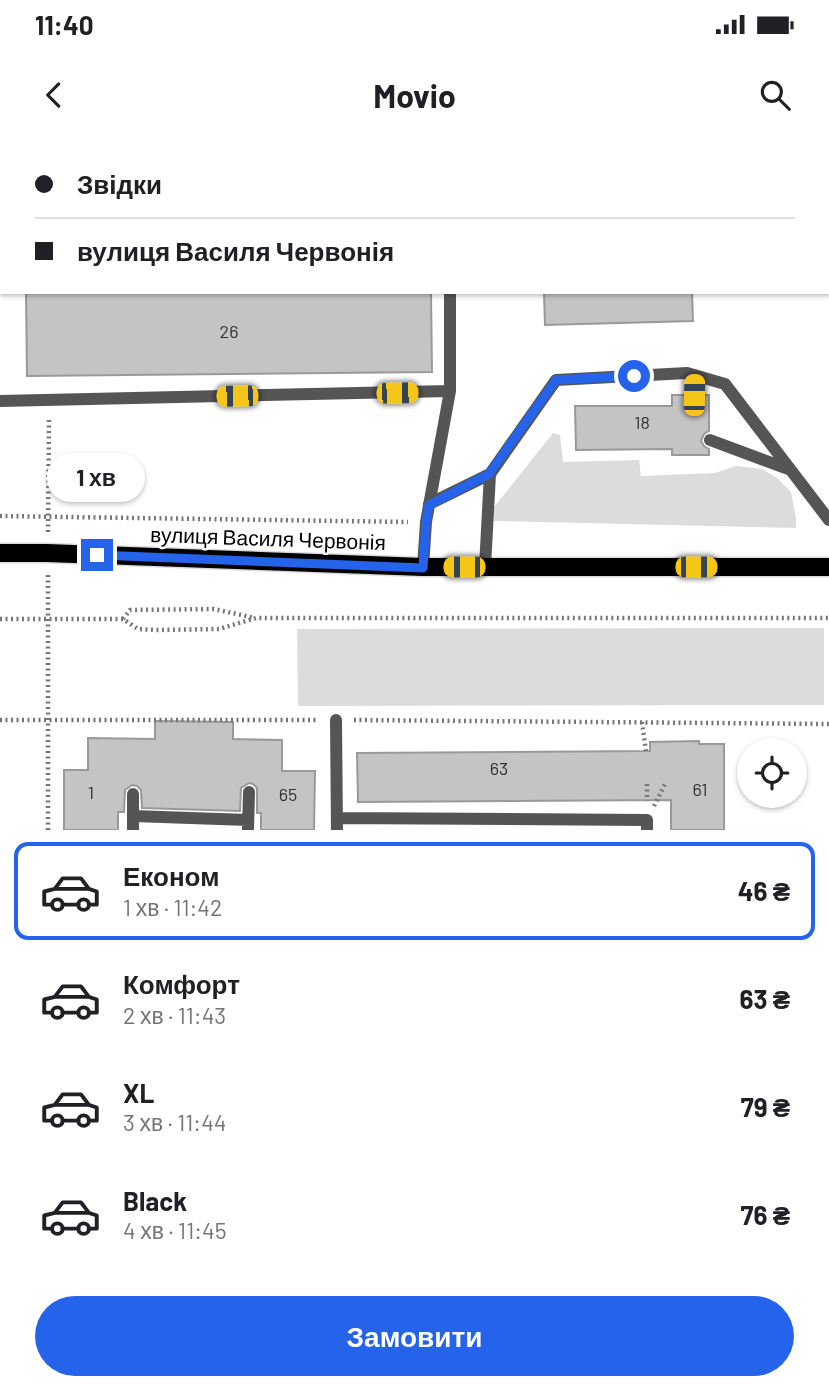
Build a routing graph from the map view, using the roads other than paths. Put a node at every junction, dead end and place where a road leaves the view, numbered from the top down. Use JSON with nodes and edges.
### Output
{"nodes":[{"id":1,"x":450,"y":294,"type":"edge"},
{"id":2,"x":694,"y":375,"type":"junction"},
{"id":3,"x":450,"y":391,"type":"junction"},
{"id":4,"x":694,"y":395,"type":"dead end"},
{"id":5,"x":0,"y":401,"type":"edge"},
{"id":6,"x":709,"y":440,"type":"dead end"},
{"id":7,"x":789,"y":469,"type":"junction"},
{"id":8,"x":489,"y":474,"type":"junction"},
{"id":9,"x":429,"y":505,"type":"junction"},
{"id":10,"x":829,"y":520,"type":"edge"},
{"id":11,"x":0,"y":553,"type":"edge"},
{"id":12,"x":485,"y":567,"type":"junction"},
{"id":13,"x":829,"y":567,"type":"edge"},
{"id":14,"x":423,"y":568,"type":"junction"},
{"id":15,"x":336,"y":720,"type":"road end"},
{"id":16,"x":248,"y":792,"type":"dead end"},
{"id":17,"x":133,"y":794,"type":"dead end"},
{"id":18,"x":133,"y":816,"type":"junction"},
{"id":19,"x":337,"y":824,"type":"edge"},
{"id":20,"x":248,"y":825,"type":"edge"},
{"id":21,"x":133,"y":830,"type":"edge"},
{"id":22,"x":647,"y":830,"type":"edge"}],
"edges":[{"from":1,"to":3,"type":"lane"},
{"from":2,"to":4,"type":"lane"},
{"from":2,"to":7,"type":"lane"},
{"from":2,"to":8,"type":"lane"},
{"from":3,"to":5,"type":"lane"},
{"from":3,"to":9,"type":"lane"},
{"from":6,"to":7,"type":"lane"},
{"from":7,"to":10,"type":"lane"},
{"from":8,"to":9,"type":"lane"},
{"from":8,"to":12,"type":"lane"},
{"from":9,"to":14,"type":"lane"},
{"from":11,"to":14,"type":"main road","name":"вулиця Василя Червонія"},
{"from":12,"to":13,"type":"main road","name":"вулиця Василя Червонія"},
{"from":12,"to":14,"type":"main road","name":"вулиця Василя Червонія"},
{"from":15,"to":19,"type":"lane"},
{"from":16,"to":20,"type":"lane"},
{"from":17,"to":18,"type":"lane"},
{"from":18,"to":20,"type":"lane"},
{"from":18,"to":21,"type":"lane"},
{"from":19,"to":22,"type":"lane"}]}
